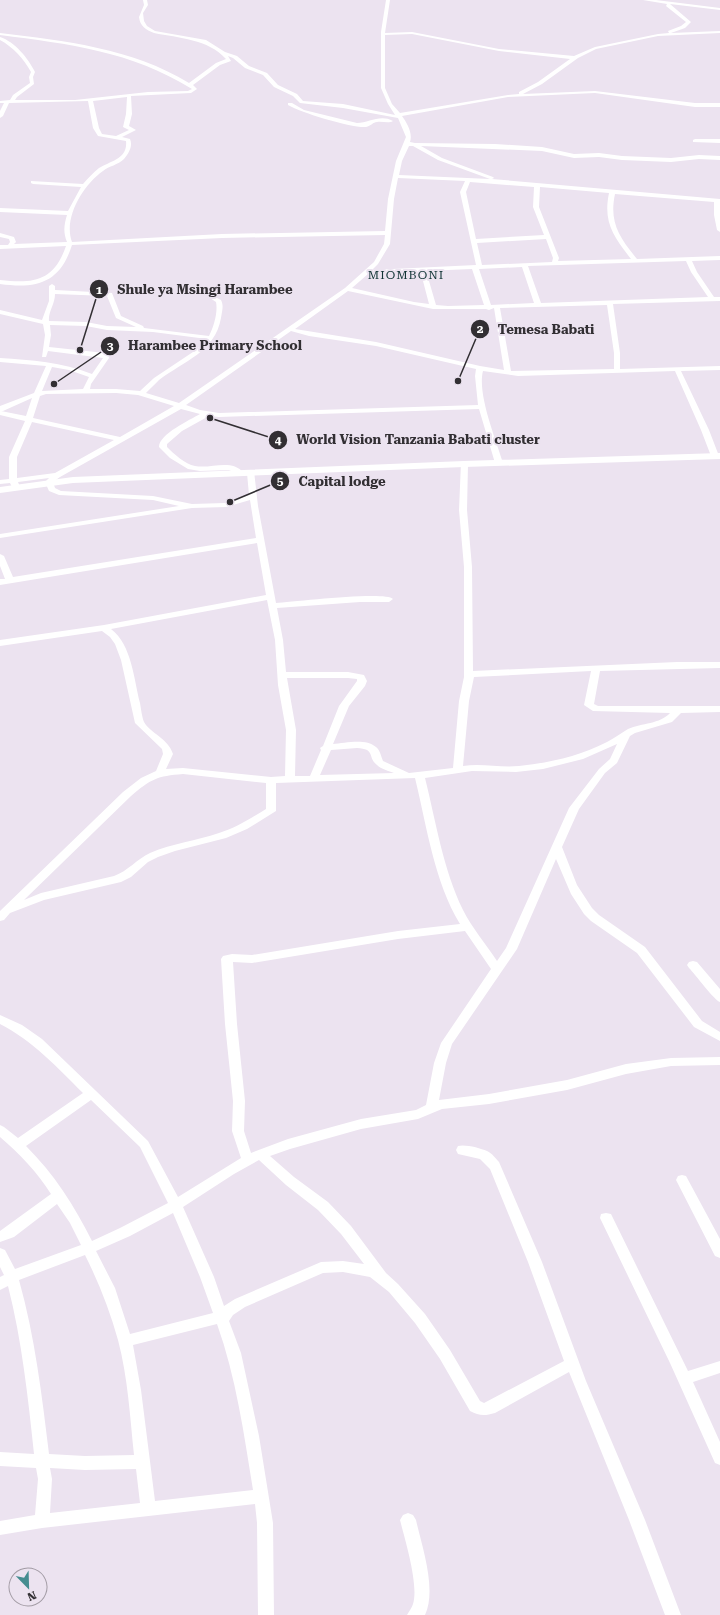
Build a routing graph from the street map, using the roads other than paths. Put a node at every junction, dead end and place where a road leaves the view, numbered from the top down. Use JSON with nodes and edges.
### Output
{"nodes":[{"id":1,"x":145,"y":0,"type":"edge"},
{"id":2,"x":388,"y":0,"type":"edge"},
{"id":3,"x":645,"y":0,"type":"edge"},
{"id":4,"x":664,"y":3,"type":"junction"},
{"id":5,"x":720,"y":8,"type":"edge"},
{"id":6,"x":720,"y":32,"type":"edge"},
{"id":7,"x":0,"y":34,"type":"edge"},
{"id":8,"x":383,"y":34,"type":"junction"},
{"id":9,"x":658,"y":35,"type":"junction"},
{"id":10,"x":0,"y":38,"type":"edge"},
{"id":11,"x":223,"y":53,"type":"junction"},
{"id":12,"x":576,"y":58,"type":"junction"},
{"id":13,"x":190,"y":85,"type":"junction"},
{"id":14,"x":129,"y":95,"type":"junction"},
{"id":15,"x":508,"y":96,"type":"junction"},
{"id":16,"x":90,"y":100,"type":"junction"},
{"id":17,"x":0,"y":102,"type":"edge"},
{"id":18,"x":9,"y":102,"type":"junction"},
{"id":19,"x":290,"y":104,"type":"dead end"},
{"id":20,"x":720,"y":105,"type":"edge"},
{"id":21,"x":0,"y":116,"type":"edge"},
{"id":22,"x":400,"y":118,"type":"junction"},
{"id":23,"x":117,"y":138,"type":"junction"},
{"id":24,"x":720,"y":140,"type":"edge"},
{"id":25,"x":695,"y":141,"type":"dead end"},
{"id":26,"x":410,"y":144,"type":"junction"},
{"id":27,"x":720,"y":158,"type":"edge"},
{"id":28,"x":396,"y":176,"type":"junction"},
{"id":29,"x":468,"y":180,"type":"junction"},
{"id":30,"x":33,"y":182,"type":"dead end"},
{"id":31,"x":505,"y":183,"type":"junction"},
{"id":32,"x":86,"y":186,"type":"junction"},
{"id":33,"x":537,"y":186,"type":"junction"},
{"id":34,"x":612,"y":192,"type":"junction"},
{"id":35,"x":719,"y":201,"type":"edge"},
{"id":36,"x":0,"y":210,"type":"edge"},
{"id":37,"x":70,"y":213,"type":"junction"},
{"id":38,"x":720,"y":230,"type":"edge"},
{"id":39,"x":388,"y":233,"type":"junction"},
{"id":40,"x":0,"y":235,"type":"edge"},
{"id":41,"x":548,"y":237,"type":"junction"},
{"id":42,"x":474,"y":241,"type":"junction"},
{"id":43,"x":70,"y":243,"type":"junction"},
{"id":44,"x":11,"y":245,"type":"junction"},
{"id":45,"x":0,"y":246,"type":"edge"},
{"id":46,"x":720,"y":258,"type":"edge"},
{"id":47,"x":688,"y":259,"type":"junction"},
{"id":48,"x":636,"y":261,"type":"junction"},
{"id":49,"x":555,"y":263,"type":"junction"},
{"id":50,"x":524,"y":265,"type":"junction"},
{"id":51,"x":477,"y":267,"type":"junction"},
{"id":52,"x":420,"y":270,"type":"junction"},
{"id":53,"x":367,"y":272,"type":"junction"},
{"id":54,"x":53,"y":276,"type":"junction"},
{"id":55,"x":0,"y":282,"type":"edge"},
{"id":56,"x":347,"y":289,"type":"junction"},
{"id":57,"x":53,"y":292,"type":"junction"},
{"id":58,"x":213,"y":298,"type":"dead end"},
{"id":59,"x":712,"y":299,"type":"junction"},
{"id":60,"x":720,"y":299,"type":"edge"},
{"id":61,"x":610,"y":303,"type":"junction"},
{"id":62,"x":538,"y":305,"type":"junction"},
{"id":63,"x":433,"y":307,"type":"junction"},
{"id":64,"x":497,"y":307,"type":"junction"},
{"id":65,"x":489,"y":308,"type":"junction"},
{"id":66,"x":0,"y":312,"type":"edge"},
{"id":67,"x":46,"y":322,"type":"junction"},
{"id":68,"x":289,"y":329,"type":"junction"},
{"id":69,"x":144,"y":330,"type":"junction"},
{"id":70,"x":211,"y":338,"type":"junction"},
{"id":71,"x":46,"y":349,"type":"junction"},
{"id":72,"x":0,"y":360,"type":"edge"},
{"id":73,"x":46,"y":364,"type":"junction"},
{"id":74,"x":480,"y":368,"type":"junction"},
{"id":75,"x":720,"y":368,"type":"edge"},
{"id":76,"x":676,"y":370,"type":"junction"},
{"id":77,"x":617,"y":371,"type":"junction"},
{"id":78,"x":508,"y":372,"type":"junction"},
{"id":79,"x":94,"y":377,"type":"junction"},
{"id":80,"x":86,"y":391,"type":"junction"},
{"id":81,"x":37,"y":394,"type":"junction"},
{"id":82,"x":141,"y":394,"type":"junction"},
{"id":83,"x":180,"y":406,"type":"junction"},
{"id":84,"x":482,"y":407,"type":"junction"},
{"id":85,"x":0,"y":409,"type":"edge"},
{"id":86,"x":0,"y":413,"type":"edge"},
{"id":87,"x":208,"y":413,"type":"junction"},
{"id":88,"x":29,"y":420,"type":"junction"},
{"id":89,"x":120,"y":439,"type":"junction"},
{"id":90,"x":718,"y":456,"type":"edge"},
{"id":91,"x":499,"y":463,"type":"junction"},
{"id":92,"x":464,"y":464,"type":"junction"},
{"id":93,"x":245,"y":473,"type":"junction"},
{"id":94,"x":53,"y":479,"type":"junction"},
{"id":95,"x":0,"y":482,"type":"edge"},
{"id":96,"x":14,"y":483,"type":"junction"},
{"id":97,"x":0,"y":490,"type":"edge"},
{"id":98,"x":253,"y":496,"type":"junction"},
{"id":99,"x":192,"y":506,"type":"junction"},
{"id":100,"x":0,"y":536,"type":"edge"},
{"id":101,"x":260,"y":540,"type":"junction"},
{"id":102,"x":0,"y":556,"type":"edge"},
{"id":103,"x":10,"y":580,"type":"junction"},
{"id":104,"x":0,"y":582,"type":"edge"},
{"id":105,"x":389,"y":599,"type":"dead end"},
{"id":106,"x":272,"y":602,"type":"junction"},
{"id":107,"x":104,"y":628,"type":"junction"},
{"id":108,"x":0,"y":643,"type":"edge"},
{"id":109,"x":720,"y":665,"type":"edge"},
{"id":110,"x":596,"y":668,"type":"junction"},
{"id":111,"x":469,"y":674,"type":"junction"},
{"id":112,"x":282,"y":675,"type":"junction"},
{"id":113,"x":720,"y":709,"type":"edge"},
{"id":114,"x":678,"y":710,"type":"junction"},
{"id":115,"x":626,"y":734,"type":"junction"},
{"id":116,"x":326,"y":748,"type":"junction"},
{"id":117,"x":458,"y":770,"type":"junction"},
{"id":118,"x":160,"y":772,"type":"junction"},
{"id":119,"x":419,"y":775,"type":"junction"},
{"id":120,"x":407,"y":776,"type":"junction"},
{"id":121,"x":290,"y":779,"type":"junction"},
{"id":122,"x":314,"y":779,"type":"junction"},
{"id":123,"x":271,"y":780,"type":"junction"},
{"id":124,"x":557,"y":847,"type":"junction"},
{"id":125,"x":2,"y":915,"type":"edge"},
{"id":126,"x":468,"y":927,"type":"junction"},
{"id":127,"x":693,"y":965,"type":"dead end"},
{"id":128,"x":497,"y":969,"type":"junction"},
{"id":129,"x":720,"y":998,"type":"edge"},
{"id":130,"x":0,"y":1019,"type":"edge"},
{"id":131,"x":720,"y":1037,"type":"edge"},
{"id":132,"x":720,"y":1061,"type":"edge"},
{"id":133,"x":90,"y":1094,"type":"junction"},
{"id":134,"x":432,"y":1106,"type":"junction"},
{"id":135,"x":1,"y":1134,"type":"edge"},
{"id":136,"x":18,"y":1145,"type":"junction"},
{"id":137,"x":462,"y":1150,"type":"dead end"},
{"id":138,"x":260,"y":1154,"type":"junction"},
{"id":139,"x":248,"y":1161,"type":"junction"},
{"id":140,"x":682,"y":1180,"type":"dead end"},
{"id":141,"x":59,"y":1195,"type":"junction"},
{"id":142,"x":176,"y":1205,"type":"junction"},
{"id":143,"x":606,"y":1218,"type":"dead end"},
{"id":144,"x":0,"y":1238,"type":"edge"},
{"id":145,"x":89,"y":1248,"type":"junction"},
{"id":146,"x":720,"y":1252,"type":"edge"},
{"id":147,"x":0,"y":1254,"type":"edge"},
{"id":148,"x":380,"y":1275,"type":"junction"},
{"id":149,"x":6,"y":1280,"type":"edge"},
{"id":150,"x":221,"y":1318,"type":"junction"},
{"id":151,"x":125,"y":1341,"type":"junction"},
{"id":152,"x":572,"y":1363,"type":"junction"},
{"id":153,"x":720,"y":1367,"type":"edge"},
{"id":154,"x":684,"y":1378,"type":"junction"},
{"id":155,"x":720,"y":1458,"type":"edge"},
{"id":156,"x":0,"y":1460,"type":"edge"},
{"id":157,"x":42,"y":1462,"type":"junction"},
{"id":158,"x":143,"y":1462,"type":"junction"},
{"id":159,"x":261,"y":1496,"type":"junction"},
{"id":160,"x":148,"y":1508,"type":"junction"},
{"id":161,"x":408,"y":1520,"type":"dead end"},
{"id":162,"x":42,"y":1521,"type":"junction"},
{"id":163,"x":0,"y":1528,"type":"edge"},
{"id":164,"x":266,"y":1615,"type":"edge"},
{"id":165,"x":415,"y":1615,"type":"edge"},
{"id":166,"x":673,"y":1615,"type":"edge"}],
"edges":[{"from":1,"to":11,"type":"street"},
{"from":2,"to":8,"type":"street"},
{"from":3,"to":4,"type":"street"},
{"from":4,"to":5,"type":"street"},
{"from":4,"to":9,"type":"street"},
{"from":6,"to":9,"type":"street"},
{"from":7,"to":13,"type":"street"},
{"from":8,"to":12,"type":"street"},
{"from":8,"to":22,"type":"street"},
{"from":9,"to":12,"type":"street"},
{"from":10,"to":18,"type":"street"},
{"from":11,"to":13,"type":"street"},
{"from":11,"to":22,"type":"street"},
{"from":12,"to":15,"type":"street"},
{"from":13,"to":14,"type":"street"},
{"from":14,"to":16,"type":"street"},
{"from":14,"to":23,"type":"street"},
{"from":15,"to":20,"type":"street"},
{"from":15,"to":22,"type":"street"},
{"from":16,"to":18,"type":"street"},
{"from":16,"to":23,"type":"street"},
{"from":17,"to":18,"type":"street"},
{"from":18,"to":21,"type":"street"},
{"from":19,"to":22,"type":"street"},
{"from":22,"to":26,"type":"street"},
{"from":23,"to":32,"type":"street"},
{"from":24,"to":25,"type":"street"},
{"from":26,"to":27,"type":"street"},
{"from":26,"to":28,"type":"street"},
{"from":26,"to":31,"type":"street"},
{"from":28,"to":29,"type":"street"},
{"from":28,"to":39,"type":"street"},
{"from":29,"to":31,"type":"street"},
{"from":29,"to":42,"type":"street"},
{"from":30,"to":32,"type":"street"},
{"from":31,"to":33,"type":"street"},
{"from":32,"to":37,"type":"street"},
{"from":33,"to":34,"type":"street"},
{"from":33,"to":41,"type":"street"},
{"from":34,"to":35,"type":"street"},
{"from":34,"to":48,"type":"street"},
{"from":35,"to":38,"type":"street"},
{"from":36,"to":37,"type":"street"},
{"from":37,"to":43,"type":"street"},
{"from":39,"to":43,"type":"street"},
{"from":39,"to":53,"type":"street"},
{"from":40,"to":44,"type":"street"},
{"from":41,"to":42,"type":"street"},
{"from":41,"to":49,"type":"street"},
{"from":42,"to":51,"type":"street"},
{"from":43,"to":44,"type":"street"},
{"from":43,"to":54,"type":"street"},
{"from":44,"to":45,"type":"street"},
{"from":46,"to":47,"type":"street"},
{"from":47,"to":48,"type":"street"},
{"from":47,"to":59,"type":"street"},
{"from":48,"to":49,"type":"street"},
{"from":49,"to":50,"type":"street"},
{"from":50,"to":51,"type":"street"},
{"from":50,"to":62,"type":"street"},
{"from":51,"to":52,"type":"street"},
{"from":51,"to":65,"type":"street"},
{"from":52,"to":53,"type":"street"},
{"from":52,"to":63,"type":"street"},
{"from":53,"to":56,"type":"street"},
{"from":54,"to":55,"type":"street"},
{"from":54,"to":57,"type":"street"},
{"from":56,"to":63,"type":"street"},
{"from":56,"to":68,"type":"street"},
{"from":57,"to":67,"type":"street"},
{"from":57,"to":69,"type":"street"},
{"from":58,"to":70,"type":"street"},
{"from":59,"to":60,"type":"street"},
{"from":59,"to":61,"type":"street"},
{"from":61,"to":62,"type":"street"},
{"from":61,"to":77,"type":"street"},
{"from":62,"to":64,"type":"street"},
{"from":63,"to":65,"type":"street"},
{"from":64,"to":65,"type":"street"},
{"from":64,"to":78,"type":"street"},
{"from":66,"to":67,"type":"street"},
{"from":67,"to":69,"type":"street"},
{"from":67,"to":71,"type":"street"},
{"from":68,"to":74,"type":"street"},
{"from":68,"to":83,"type":"street"},
{"from":69,"to":70,"type":"street"},
{"from":70,"to":82,"type":"street"},
{"from":71,"to":73,"type":"street"},
{"from":71,"to":79,"type":"street"},
{"from":72,"to":73,"type":"street"},
{"from":73,"to":79,"type":"street"},
{"from":73,"to":81,"type":"street"},
{"from":74,"to":78,"type":"street"},
{"from":74,"to":84,"type":"street"},
{"from":75,"to":76,"type":"street"},
{"from":76,"to":77,"type":"street"},
{"from":76,"to":90,"type":"street"},
{"from":77,"to":78,"type":"street"},
{"from":79,"to":80,"type":"street"},
{"from":80,"to":81,"type":"street"},
{"from":80,"to":82,"type":"street"},
{"from":81,"to":85,"type":"street"},
{"from":81,"to":88,"type":"street"},
{"from":82,"to":83,"type":"street"},
{"from":83,"to":87,"type":"street"},
{"from":83,"to":89,"type":"street"},
{"from":84,"to":87,"type":"street"},
{"from":84,"to":91,"type":"street"},
{"from":86,"to":88,"type":"street"},
{"from":87,"to":93,"type":"street"},
{"from":88,"to":89,"type":"street"},
{"from":88,"to":96,"type":"street"},
{"from":89,"to":94,"type":"street"},
{"from":90,"to":91,"type":"highway"},
{"from":91,"to":92,"type":"highway"},
{"from":92,"to":93,"type":"highway"},
{"from":92,"to":111,"type":"street"},
{"from":93,"to":94,"type":"highway"},
{"from":93,"to":98,"type":"street"},
{"from":94,"to":96,"type":"highway"},
{"from":94,"to":99,"type":"street"},
{"from":95,"to":96,"type":"street"},
{"from":96,"to":97,"type":"highway"},
{"from":98,"to":99,"type":"street"},
{"from":98,"to":101,"type":"street"},
{"from":99,"to":100,"type":"street"},
{"from":101,"to":103,"type":"street"},
{"from":101,"to":106,"type":"street"},
{"from":102,"to":103,"type":"street"},
{"from":103,"to":104,"type":"street"},
{"from":105,"to":106,"type":"street"},
{"from":106,"to":107,"type":"street"},
{"from":106,"to":112,"type":"street"},
{"from":107,"to":108,"type":"street"},
{"from":107,"to":118,"type":"street"},
{"from":109,"to":110,"type":"street"},
{"from":110,"to":111,"type":"street"},
{"from":110,"to":114,"type":"street"},
{"from":111,"to":117,"type":"street"},
{"from":112,"to":116,"type":"street"},
{"from":112,"to":121,"type":"street"},
{"from":113,"to":114,"type":"street"},
{"from":114,"to":115,"type":"street"},
{"from":115,"to":117,"type":"street"},
{"from":115,"to":124,"type":"street"},
{"from":116,"to":120,"type":"street"},
{"from":116,"to":122,"type":"street"},
{"from":117,"to":119,"type":"street"},
{"from":118,"to":123,"type":"street"},
{"from":118,"to":125,"type":"street"},
{"from":119,"to":120,"type":"street"},
{"from":119,"to":126,"type":"street"},
{"from":120,"to":122,"type":"street"},
{"from":121,"to":122,"type":"street"},
{"from":121,"to":123,"type":"street"},
{"from":123,"to":125,"type":"street"},
{"from":124,"to":128,"type":"street"},
{"from":124,"to":131,"type":"street"},
{"from":126,"to":128,"type":"street"},
{"from":126,"to":139,"type":"street"},
{"from":127,"to":129,"type":"street"},
{"from":128,"to":134,"type":"street"},
{"from":130,"to":133,"type":"street"},
{"from":132,"to":134,"type":"street"},
{"from":133,"to":136,"type":"street"},
{"from":133,"to":142,"type":"street"},
{"from":134,"to":138,"type":"street"},
{"from":135,"to":136,"type":"street"},
{"from":136,"to":141,"type":"street"},
{"from":137,"to":152,"type":"street"},
{"from":138,"to":139,"type":"street"},
{"from":138,"to":148,"type":"street"},
{"from":139,"to":142,"type":"street"},
{"from":140,"to":146,"type":"street"},
{"from":141,"to":144,"type":"street"},
{"from":141,"to":145,"type":"street"},
{"from":142,"to":145,"type":"street"},
{"from":142,"to":150,"type":"street"},
{"from":143,"to":154,"type":"street"},
{"from":145,"to":149,"type":"street"},
{"from":145,"to":151,"type":"street"},
{"from":147,"to":149,"type":"street"},
{"from":148,"to":150,"type":"street"},
{"from":148,"to":152,"type":"street"},
{"from":149,"to":157,"type":"street"},
{"from":150,"to":151,"type":"street"},
{"from":150,"to":159,"type":"street"},
{"from":151,"to":158,"type":"street"},
{"from":152,"to":166,"type":"street"},
{"from":153,"to":154,"type":"street"},
{"from":154,"to":155,"type":"street"},
{"from":156,"to":157,"type":"street"},
{"from":157,"to":158,"type":"street"},
{"from":157,"to":162,"type":"street"},
{"from":158,"to":160,"type":"street"},
{"from":159,"to":160,"type":"street"},
{"from":159,"to":164,"type":"street"},
{"from":160,"to":162,"type":"street"},
{"from":161,"to":165,"type":"street"},
{"from":162,"to":163,"type":"street"}]}
